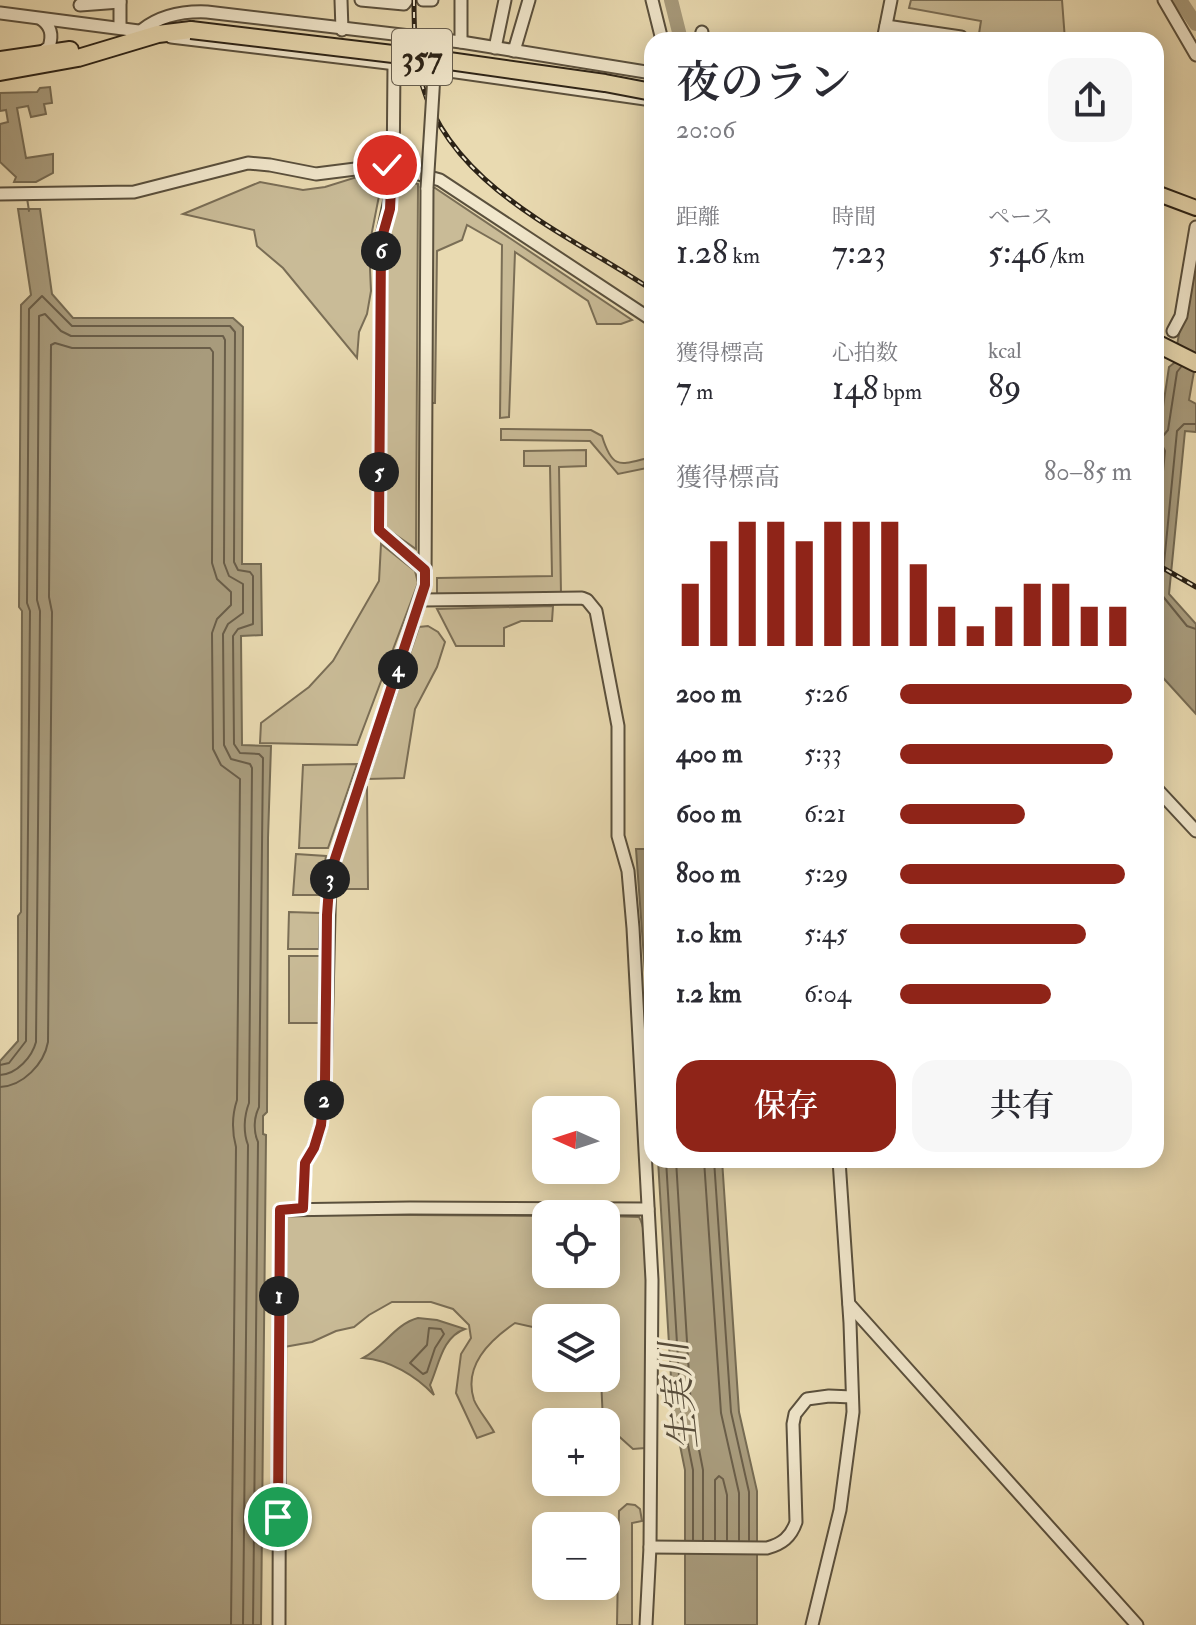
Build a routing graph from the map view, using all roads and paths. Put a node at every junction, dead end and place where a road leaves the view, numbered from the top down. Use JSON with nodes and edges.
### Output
{"nodes":[{"id":1,"x":341,"y":0,"type":"edge"},
{"id":2,"x":361,"y":0,"type":"edge"},
{"id":3,"x":407,"y":0,"type":"edge"},
{"id":4,"x":423,"y":0,"type":"edge"},
{"id":5,"x":432,"y":0,"type":"edge"},
{"id":6,"x":461,"y":0,"type":"edge"},
{"id":7,"x":505,"y":0,"type":"edge"},
{"id":8,"x":512,"y":0,"type":"edge"},
{"id":9,"x":652,"y":0,"type":"edge"},
{"id":10,"x":891,"y":0,"type":"edge"},
{"id":11,"x":1164,"y":0,"type":"edge"},
{"id":12,"x":120,"y":1,"type":"edge"},
{"id":13,"x":529,"y":2,"type":"edge"},
{"id":14,"x":80,"y":5,"type":"dead end"},
{"id":15,"x":0,"y":13,"type":"edge"},
{"id":16,"x":41,"y":19,"type":"junction"},
{"id":17,"x":886,"y":26,"type":"junction"},
{"id":18,"x":120,"y":28,"type":"junction"},
{"id":19,"x":342,"y":30,"type":"junction"},
{"id":20,"x":193,"y":31,"type":"junction"},
{"id":21,"x":150,"y":32,"type":"junction"},
{"id":22,"x":660,"y":32,"type":"edge"},
{"id":23,"x":885,"y":32,"type":"edge"},
{"id":24,"x":927,"y":32,"type":"edge"},
{"id":25,"x":461,"y":42,"type":"junction"},
{"id":26,"x":495,"y":48,"type":"junction"},
{"id":27,"x":514,"y":51,"type":"junction"},
{"id":28,"x":435,"y":53,"type":"junction"},
{"id":29,"x":38,"y":54,"type":"junction"},
{"id":30,"x":1196,"y":55,"type":"edge"},
{"id":31,"x":0,"y":60,"type":"edge"},
{"id":32,"x":394,"y":64,"type":"junction"},
{"id":33,"x":0,"y":72,"type":"edge"},
{"id":34,"x":644,"y":72,"type":"edge"},
{"id":35,"x":644,"y":81,"type":"edge"},
{"id":36,"x":644,"y":90,"type":"edge"},
{"id":37,"x":644,"y":99,"type":"edge"},
{"id":38,"x":392,"y":167,"type":"junction"},
{"id":39,"x":6,"y":195,"type":"edge"},
{"id":40,"x":1164,"y":196,"type":"edge"},
{"id":41,"x":1196,"y":208,"type":"edge"},
{"id":42,"x":1196,"y":227,"type":"edge"},
{"id":43,"x":644,"y":315,"type":"edge"},
{"id":44,"x":1169,"y":340,"type":"edge"},
{"id":45,"x":1196,"y":355,"type":"edge"},
{"id":46,"x":1196,"y":363,"type":"edge"},
{"id":47,"x":425,"y":570,"type":"junction"},
{"id":48,"x":422,"y":600,"type":"junction"},
{"id":49,"x":1164,"y":797,"type":"edge"},
{"id":50,"x":1196,"y":831,"type":"edge"},
{"id":51,"x":644,"y":1134,"type":"edge"},
{"id":52,"x":646,"y":1168,"type":"edge"},
{"id":53,"x":840,"y":1168,"type":"edge"},
{"id":54,"x":303,"y":1208,"type":"junction"},
{"id":55,"x":648,"y":1209,"type":"junction"},
{"id":56,"x":849,"y":1304,"type":"junction"},
{"id":57,"x":852,"y":1397,"type":"junction"},
{"id":58,"x":650,"y":1547,"type":"junction"},
{"id":59,"x":649,"y":1607,"type":"junction"},
{"id":60,"x":279,"y":1625,"type":"edge"},
{"id":61,"x":646,"y":1625,"type":"edge"},
{"id":62,"x":655,"y":1625,"type":"edge"},
{"id":63,"x":812,"y":1625,"type":"edge"},
{"id":64,"x":1137,"y":1625,"type":"edge"}],
"edges":[{"from":1,"to":19,"type":"street"},
{"from":2,"to":3,"type":"street"},
{"from":4,"to":5,"type":"street"},
{"from":6,"to":25,"type":"street"},
{"from":7,"to":26,"type":"street"},
{"from":8,"to":13,"type":"street"},
{"from":9,"to":22,"type":"street"},
{"from":10,"to":17,"type":"street"},
{"from":11,"to":30,"type":"street"},
{"from":12,"to":14,"type":"street"},
{"from":12,"to":18,"type":"street"},
{"from":13,"to":27,"type":"street"},
{"from":15,"to":16,"type":"street"},
{"from":16,"to":18,"type":"street"},
{"from":16,"to":29,"type":"street"},
{"from":17,"to":23,"type":"street"},
{"from":17,"to":24,"type":"street"},
{"from":18,"to":21,"type":"street"},
{"from":19,"to":21,"type":"street"},
{"from":19,"to":25,"type":"street"},
{"from":20,"to":21,"type":"highway","number":"357"},
{"from":20,"to":28,"type":"highway","number":"357"},
{"from":20,"to":32,"type":"street"},
{"from":21,"to":29,"type":"highway","number":"357"},
{"from":21,"to":33,"type":"highway","number":"357"},
{"from":25,"to":26,"type":"street"},
{"from":26,"to":27,"type":"street"},
{"from":27,"to":34,"type":"street"},
{"from":28,"to":35,"type":"highway","number":"357"},
{"from":28,"to":36,"type":"highway","number":"357","bridge":true},
{"from":28,"to":47,"type":"street","bridge":true},
{"from":29,"to":31,"type":"highway","number":"357"},
{"from":32,"to":37,"type":"street"},
{"from":32,"to":38,"type":"street"},
{"from":38,"to":39,"type":"street"},
{"from":38,"to":43,"type":"street"},
{"from":38,"to":47,"type":"street"},
{"from":40,"to":41,"type":"main road"},
{"from":42,"to":44,"type":"street"},
{"from":44,"to":45,"type":"highway"},
{"from":44,"to":46,"type":"highway"},
{"from":47,"to":48,"type":"street"},
{"from":48,"to":51,"type":"street"},
{"from":48,"to":54,"type":"street"},
{"from":49,"to":50,"type":"street"},
{"from":52,"to":55,"type":"street"},
{"from":53,"to":56,"type":"street"},
{"from":54,"to":55,"type":"street"},
{"from":54,"to":60,"type":"street"},
{"from":55,"to":58,"type":"street"},
{"from":56,"to":57,"type":"street"},
{"from":56,"to":64,"type":"street"},
{"from":57,"to":58,"type":"street"},
{"from":57,"to":63,"type":"street"},
{"from":58,"to":59,"type":"street"},
{"from":59,"to":61,"type":"street"},
{"from":59,"to":62,"type":"street"}]}
